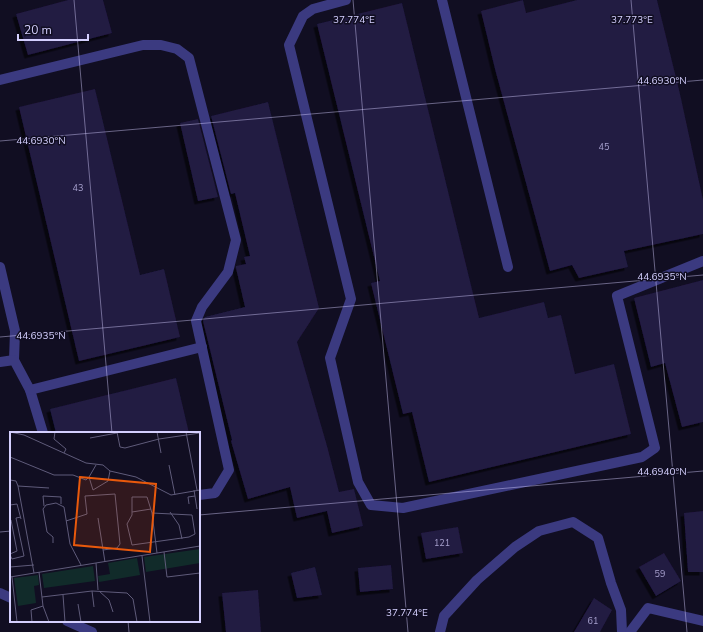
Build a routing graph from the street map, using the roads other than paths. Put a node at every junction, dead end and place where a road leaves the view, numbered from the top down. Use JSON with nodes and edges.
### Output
{"nodes":[{"id":1,"x":346,"y":0,"type":"edge"},
{"id":2,"x":442,"y":0,"type":"edge"},
{"id":3,"x":0,"y":80,"type":"edge"},
{"id":4,"x":703,"y":261,"type":"edge"},
{"id":5,"x":508,"y":266,"type":"dead end"},
{"id":6,"x":0,"y":267,"type":"edge"},
{"id":7,"x":202,"y":347,"type":"junction"},
{"id":8,"x":14,"y":360,"type":"junction"},
{"id":9,"x":0,"y":362,"type":"edge"},
{"id":10,"x":30,"y":390,"type":"junction"},
{"id":11,"x":43,"y":432,"type":"edge"},
{"id":12,"x":200,"y":495,"type":"edge"},
{"id":13,"x":0,"y":593,"type":"edge"},
{"id":14,"x":10,"y":598,"type":"edge"},
{"id":15,"x":703,"y":621,"type":"edge"},
{"id":16,"x":69,"y":622,"type":"edge"},
{"id":17,"x":92,"y":632,"type":"edge"},
{"id":18,"x":440,"y":632,"type":"edge"},
{"id":19,"x":622,"y":632,"type":"edge"},
{"id":20,"x":630,"y":632,"type":"edge"}],
"edges":[{"from":1,"to":4,"type":"street"},
{"from":2,"to":5,"type":"street"},
{"from":3,"to":7,"type":"street"},
{"from":6,"to":8,"type":"street"},
{"from":7,"to":10,"type":"street"},
{"from":7,"to":12,"type":"street"},
{"from":8,"to":9,"type":"street"},
{"from":8,"to":10,"type":"street"},
{"from":10,"to":11,"type":"street"},
{"from":13,"to":14,"type":"street"},
{"from":15,"to":20,"type":"street"},
{"from":16,"to":17,"type":"street"},
{"from":18,"to":19,"type":"street"}]}
